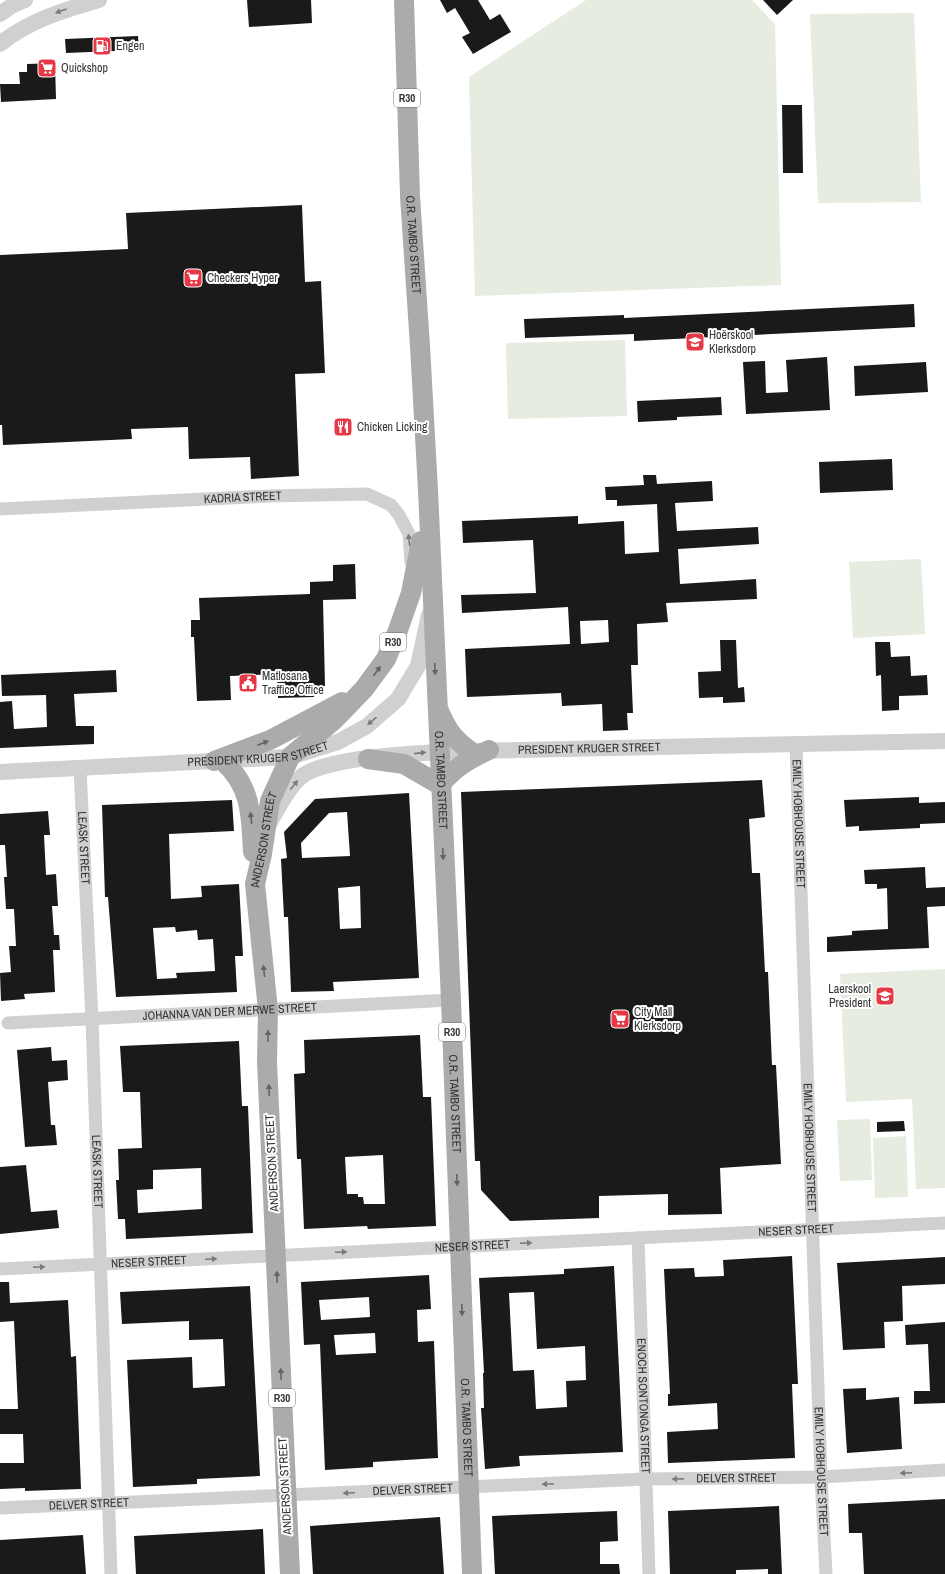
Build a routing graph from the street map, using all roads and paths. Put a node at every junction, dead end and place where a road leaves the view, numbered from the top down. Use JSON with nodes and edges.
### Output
{"nodes":[{"id":1,"x":25,"y":0,"type":"edge"},
{"id":2,"x":98,"y":0,"type":"edge"},
{"id":3,"x":404,"y":0,"type":"edge"},
{"id":4,"x":0,"y":14,"type":"edge"},
{"id":5,"x":0,"y":44,"type":"edge"},
{"id":6,"x":428,"y":490,"type":"junction"},
{"id":7,"x":0,"y":509,"type":"edge"},
{"id":8,"x":410,"y":592,"type":"junction"},
{"id":9,"x":432,"y":603,"type":"junction"},
{"id":10,"x":364,"y":689,"type":"junction"},
{"id":11,"x":436,"y":703,"type":"junction"},
{"id":12,"x":945,"y":741,"type":"edge"},
{"id":13,"x":796,"y":745,"type":"junction"},
{"id":14,"x":479,"y":750,"type":"junction"},
{"id":15,"x":439,"y":752,"type":"junction"},
{"id":16,"x":290,"y":758,"type":"junction"},
{"id":17,"x":368,"y":759,"type":"junction"},
{"id":18,"x":218,"y":761,"type":"junction"},
{"id":19,"x":80,"y":769,"type":"junction"},
{"id":20,"x":0,"y":772,"type":"edge"},
{"id":21,"x":440,"y":785,"type":"junction"},
{"id":22,"x":265,"y":830,"type":"junction"},
{"id":23,"x":255,"y":884,"type":"junction"},
{"id":24,"x":451,"y":1000,"type":"junction"},
{"id":25,"x":268,"y":1010,"type":"junction"},
{"id":26,"x":92,"y":1019,"type":"junction"},
{"id":27,"x":8,"y":1023,"type":"dead end"},
{"id":28,"x":945,"y":1223,"type":"edge"},
{"id":29,"x":813,"y":1230,"type":"junction"},
{"id":30,"x":638,"y":1238,"type":"junction"},
{"id":31,"x":460,"y":1246,"type":"junction"},
{"id":32,"x":276,"y":1255,"type":"junction"},
{"id":33,"x":100,"y":1264,"type":"junction"},
{"id":34,"x":0,"y":1269,"type":"edge"},
{"id":35,"x":945,"y":1470,"type":"edge"},
{"id":36,"x":821,"y":1477,"type":"junction"},
{"id":37,"x":645,"y":1479,"type":"junction"},
{"id":38,"x":468,"y":1487,"type":"junction"},
{"id":39,"x":286,"y":1496,"type":"junction"},
{"id":40,"x":108,"y":1503,"type":"junction"},
{"id":41,"x":0,"y":1508,"type":"edge"},
{"id":42,"x":111,"y":1574,"type":"edge"},
{"id":43,"x":290,"y":1574,"type":"edge"},
{"id":44,"x":472,"y":1574,"type":"edge"},
{"id":45,"x":649,"y":1574,"type":"edge"},
{"id":46,"x":826,"y":1574,"type":"edge"}],
"edges":[{"from":1,"to":4,"type":"street"},
{"from":2,"to":5,"type":"street","one_way":true},
{"from":3,"to":6,"type":"main road","name":"O.R. TAMBO STREET","number":"R30"},
{"from":6,"to":8,"type":"main road","name":"O.R. TAMBO STREET","number":"R30"},
{"from":6,"to":9,"type":"main road","name":"O.R. TAMBO STREET","number":"R30"},
{"from":8,"to":7,"type":"street","name":"KADRIA STREET","one_way":true},
{"from":10,"to":8,"type":"main road","name":"O.R. TAMBO STREET","number":"R30","one_way":true},
{"from":9,"to":11,"type":"main road","name":"O.R. TAMBO STREET","number":"R30","one_way":true},
{"from":9,"to":16,"type":"street","name":"PRESIDENT KRUGER STREET","one_way":true},
{"from":10,"to":16,"type":"main road","name":"O.R. TAMBO STREET","number":"R30"},
{"from":18,"to":10,"type":"main road","one_way":true},
{"from":11,"to":14,"type":"main road"},
{"from":11,"to":15,"type":"main road","name":"O.R. TAMBO STREET","number":"R30"},
{"from":12,"to":13,"type":"street","name":"PRESIDENT KRUGER STREET"},
{"from":13,"to":14,"type":"street","name":"PRESIDENT KRUGER STREET"},
{"from":13,"to":29,"type":"street","name":"EMILY HOBHOUSE STREET"},
{"from":14,"to":15,"type":"street","name":"PRESIDENT KRUGER STREET"},
{"from":14,"to":21,"type":"main road"},
{"from":17,"to":15,"type":"street","name":"PRESIDENT KRUGER STREET","one_way":true},
{"from":15,"to":21,"type":"main road","name":"O.R. TAMBO STREET","number":"R30"},
{"from":16,"to":18,"type":"street","name":"PRESIDENT KRUGER STREET"},
{"from":16,"to":22,"type":"main road","name":"ANDERSON STREET","number":"R30"},
{"from":17,"to":21,"type":"main road"},
{"from":22,"to":17,"type":"street","name":"PRESIDENT KRUGER STREET","one_way":true},
{"from":18,"to":19,"type":"street","name":"PRESIDENT KRUGER STREET"},
{"from":23,"to":18,"type":"main road","one_way":true},
{"from":19,"to":20,"type":"street","name":"PRESIDENT KRUGER STREET"},
{"from":19,"to":26,"type":"street","name":"LEASK STREET"},
{"from":21,"to":24,"type":"main road","name":"O.R. TAMBO STREET","number":"R30","one_way":true},
{"from":22,"to":23,"type":"main road","name":"ANDERSON STREET","number":"R30"},
{"from":25,"to":23,"type":"main road","name":"ANDERSON STREET","number":"R30","one_way":true},
{"from":24,"to":25,"type":"street","name":"JOHANNA VAN DER MERWE STREET"},
{"from":24,"to":31,"type":"main road","name":"O.R. TAMBO STREET","number":"R30","one_way":true},
{"from":25,"to":26,"type":"street","name":"JOHANNA VAN DER MERWE STREET"},
{"from":32,"to":25,"type":"main road","name":"ANDERSON STREET","number":"R30","one_way":true},
{"from":26,"to":27,"type":"street","name":"JOHANNA VAN DER MERWE STREET"},
{"from":26,"to":33,"type":"street","name":"LEASK STREET"},
{"from":28,"to":29,"type":"street","name":"NESER STREET"},
{"from":29,"to":30,"type":"street","name":"NESER STREET"},
{"from":29,"to":36,"type":"street","name":"EMILY HOBHOUSE STREET"},
{"from":31,"to":30,"type":"street","name":"NESER STREET","one_way":true},
{"from":30,"to":37,"type":"street","name":"ENOCH SONTONGA STREET"},
{"from":32,"to":31,"type":"street","name":"NESER STREET","one_way":true},
{"from":31,"to":38,"type":"main road","name":"O.R. TAMBO STREET","number":"R30","one_way":true},
{"from":33,"to":32,"type":"street","name":"NESER STREET","one_way":true},
{"from":39,"to":32,"type":"main road","name":"ANDERSON STREET","number":"R30","one_way":true},
{"from":34,"to":33,"type":"street","name":"NESER STREET","one_way":true},
{"from":33,"to":40,"type":"street","name":"LEASK STREET"},
{"from":35,"to":36,"type":"street","name":"DELVER STREET","one_way":true},
{"from":36,"to":37,"type":"street","name":"DELVER STREET","one_way":true},
{"from":36,"to":46,"type":"street","name":"EMILY HOBHOUSE STREET"},
{"from":37,"to":38,"type":"street","name":"DELVER STREET","one_way":true},
{"from":37,"to":45,"type":"street","name":"ENOCH SONTONGA STREET"},
{"from":38,"to":39,"type":"street","name":"DELVER STREET","one_way":true},
{"from":38,"to":44,"type":"main road","name":"O.R. TAMBO STREET","number":"R30"},
{"from":39,"to":40,"type":"street","name":"DELVER STREET"},
{"from":39,"to":43,"type":"main road","name":"ANDERSON STREET","number":"R30"},
{"from":40,"to":41,"type":"street","name":"DELVER STREET"},
{"from":40,"to":42,"type":"street","name":"LEASK STREET"}]}
